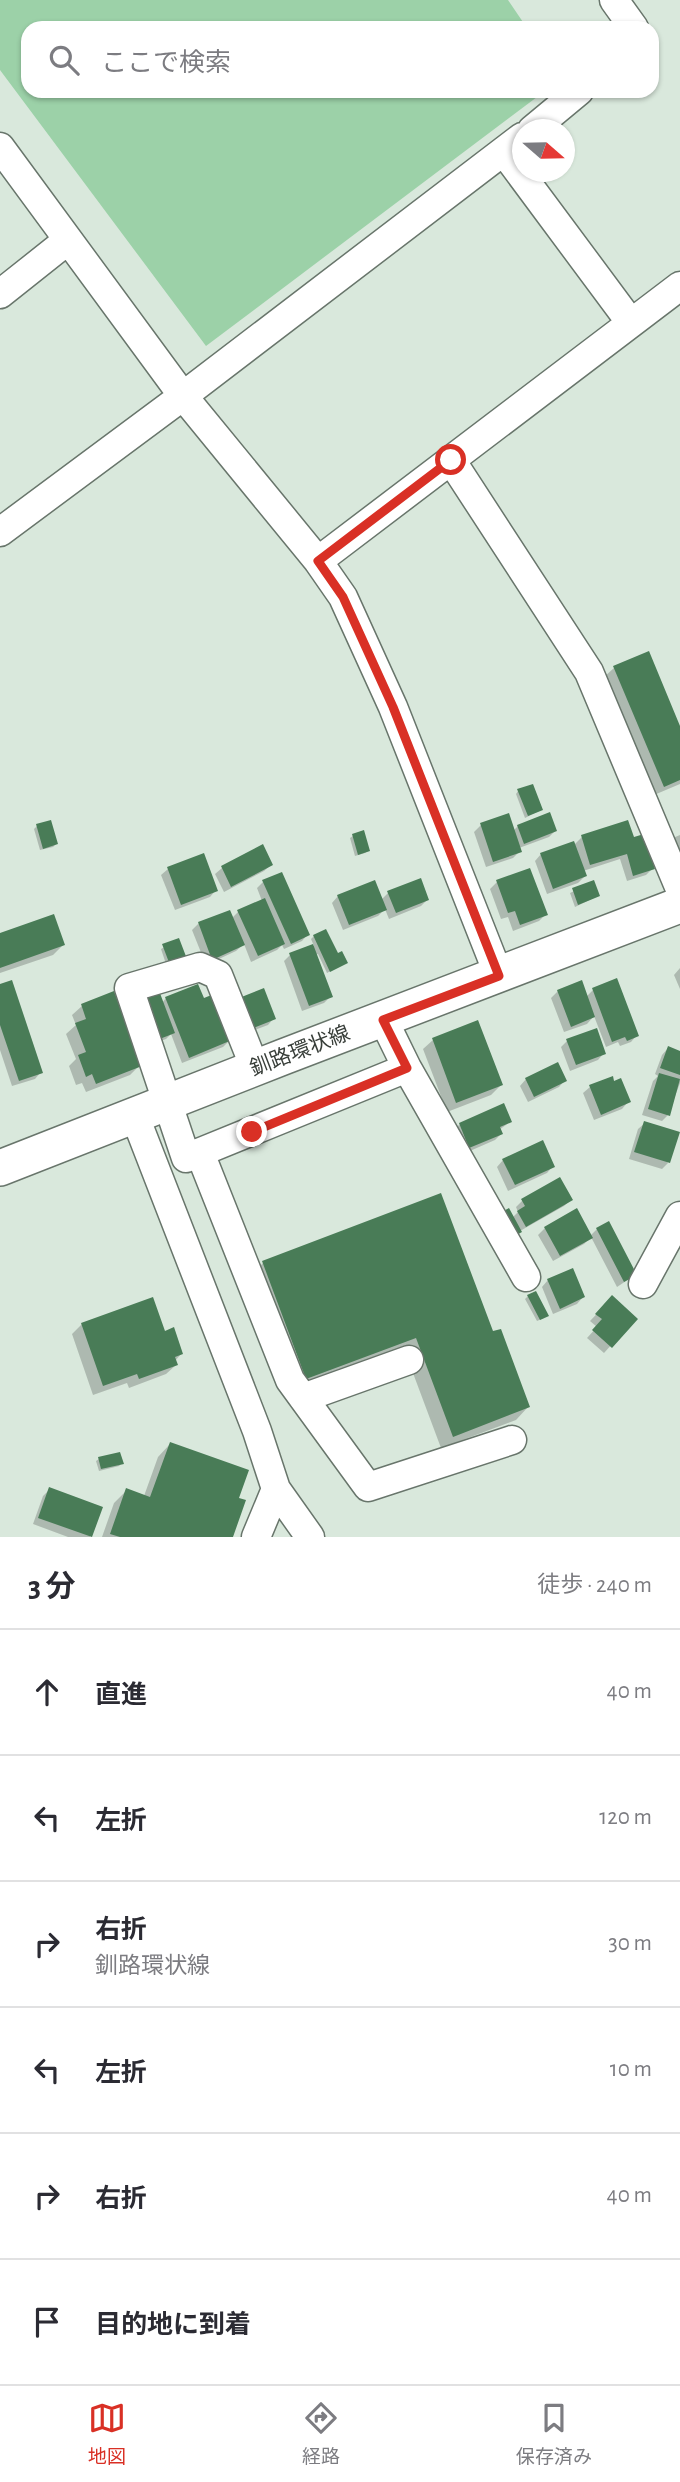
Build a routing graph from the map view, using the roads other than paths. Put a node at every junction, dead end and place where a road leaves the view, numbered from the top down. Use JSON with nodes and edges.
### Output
{"nodes":[{"id":1,"x":614,"y":0,"type":"edge"},
{"id":2,"x":629,"y":21,"type":"edge"},
{"id":3,"x":571,"y":98,"type":"edge"},
{"id":4,"x":545,"y":119,"type":"edge"},
{"id":5,"x":0,"y":147,"type":"edge"},
{"id":6,"x":512,"y":147,"type":"edge"},
{"id":7,"x":538,"y":182,"type":"edge"},
{"id":8,"x":68,"y":240,"type":"junction"},
{"id":9,"x":680,"y":286,"type":"edge"},
{"id":10,"x":0,"y":294,"type":"edge"},
{"id":11,"x":631,"y":323,"type":"junction"},
{"id":12,"x":183,"y":397,"type":"junction"},
{"id":13,"x":451,"y":460,"type":"junction"},
{"id":14,"x":0,"y":532,"type":"edge"},
{"id":15,"x":318,"y":561,"type":"junction"},
{"id":16,"x":680,"y":889,"type":"edge"},
{"id":17,"x":680,"y":905,"type":"edge"},
{"id":18,"x":499,"y":976,"type":"junction"},
{"id":19,"x":383,"y":1020,"type":"junction"},
{"id":20,"x":255,"y":1068,"type":"junction"},
{"id":21,"x":407,"y":1068,"type":"junction"},
{"id":22,"x":166,"y":1102,"type":"junction"},
{"id":23,"x":134,"y":1114,"type":"junction"},
{"id":24,"x":200,"y":1153,"type":"junction"},
{"id":25,"x":0,"y":1168,"type":"edge"},
{"id":26,"x":680,"y":1216,"type":"edge"},
{"id":27,"x":526,"y":1277,"type":"dead end"},
{"id":28,"x":643,"y":1284,"type":"dead end"},
{"id":29,"x":409,"y":1360,"type":"dead end"},
{"id":30,"x":303,"y":1398,"type":"junction"},
{"id":31,"x":513,"y":1440,"type":"dead end"},
{"id":32,"x":276,"y":1489,"type":"junction"},
{"id":33,"x":256,"y":1537,"type":"edge"},
{"id":34,"x":310,"y":1537,"type":"edge"}],
"edges":[{"from":1,"to":2,"type":"lane"},
{"from":3,"to":4,"type":"lane"},
{"from":5,"to":8,"type":"lane"},
{"from":6,"to":12,"type":"lane"},
{"from":7,"to":11,"type":"lane"},
{"from":8,"to":10,"type":"lane"},
{"from":8,"to":12,"type":"lane"},
{"from":9,"to":11,"type":"lane"},
{"from":11,"to":13,"type":"lane"},
{"from":12,"to":14,"type":"lane"},
{"from":12,"to":15,"type":"lane"},
{"from":13,"to":15,"type":"lane"},
{"from":13,"to":16,"type":"lane"},
{"from":15,"to":18,"type":"lane"},
{"from":17,"to":18,"type":"main road","name":"釧路環状線"},
{"from":18,"to":19,"type":"main road","name":"釧路環状線"},
{"from":19,"to":20,"type":"main road","name":"釧路環状線"},
{"from":19,"to":21,"type":"lane"},
{"from":20,"to":22,"type":"main road","name":"釧路環状線"},
{"from":20,"to":22,"type":"lane"},
{"from":21,"to":24,"type":"lane"},
{"from":21,"to":27,"type":"lane"},
{"from":22,"to":23,"type":"main road","name":"釧路環状線"},
{"from":22,"to":24,"type":"lane"},
{"from":23,"to":25,"type":"main road","name":"釧路環状線"},
{"from":23,"to":32,"type":"lane"},
{"from":24,"to":30,"type":"lane"},
{"from":26,"to":28,"type":"lane"},
{"from":29,"to":30,"type":"lane"},
{"from":30,"to":31,"type":"lane"},
{"from":32,"to":33,"type":"lane"},
{"from":32,"to":34,"type":"lane"}]}
